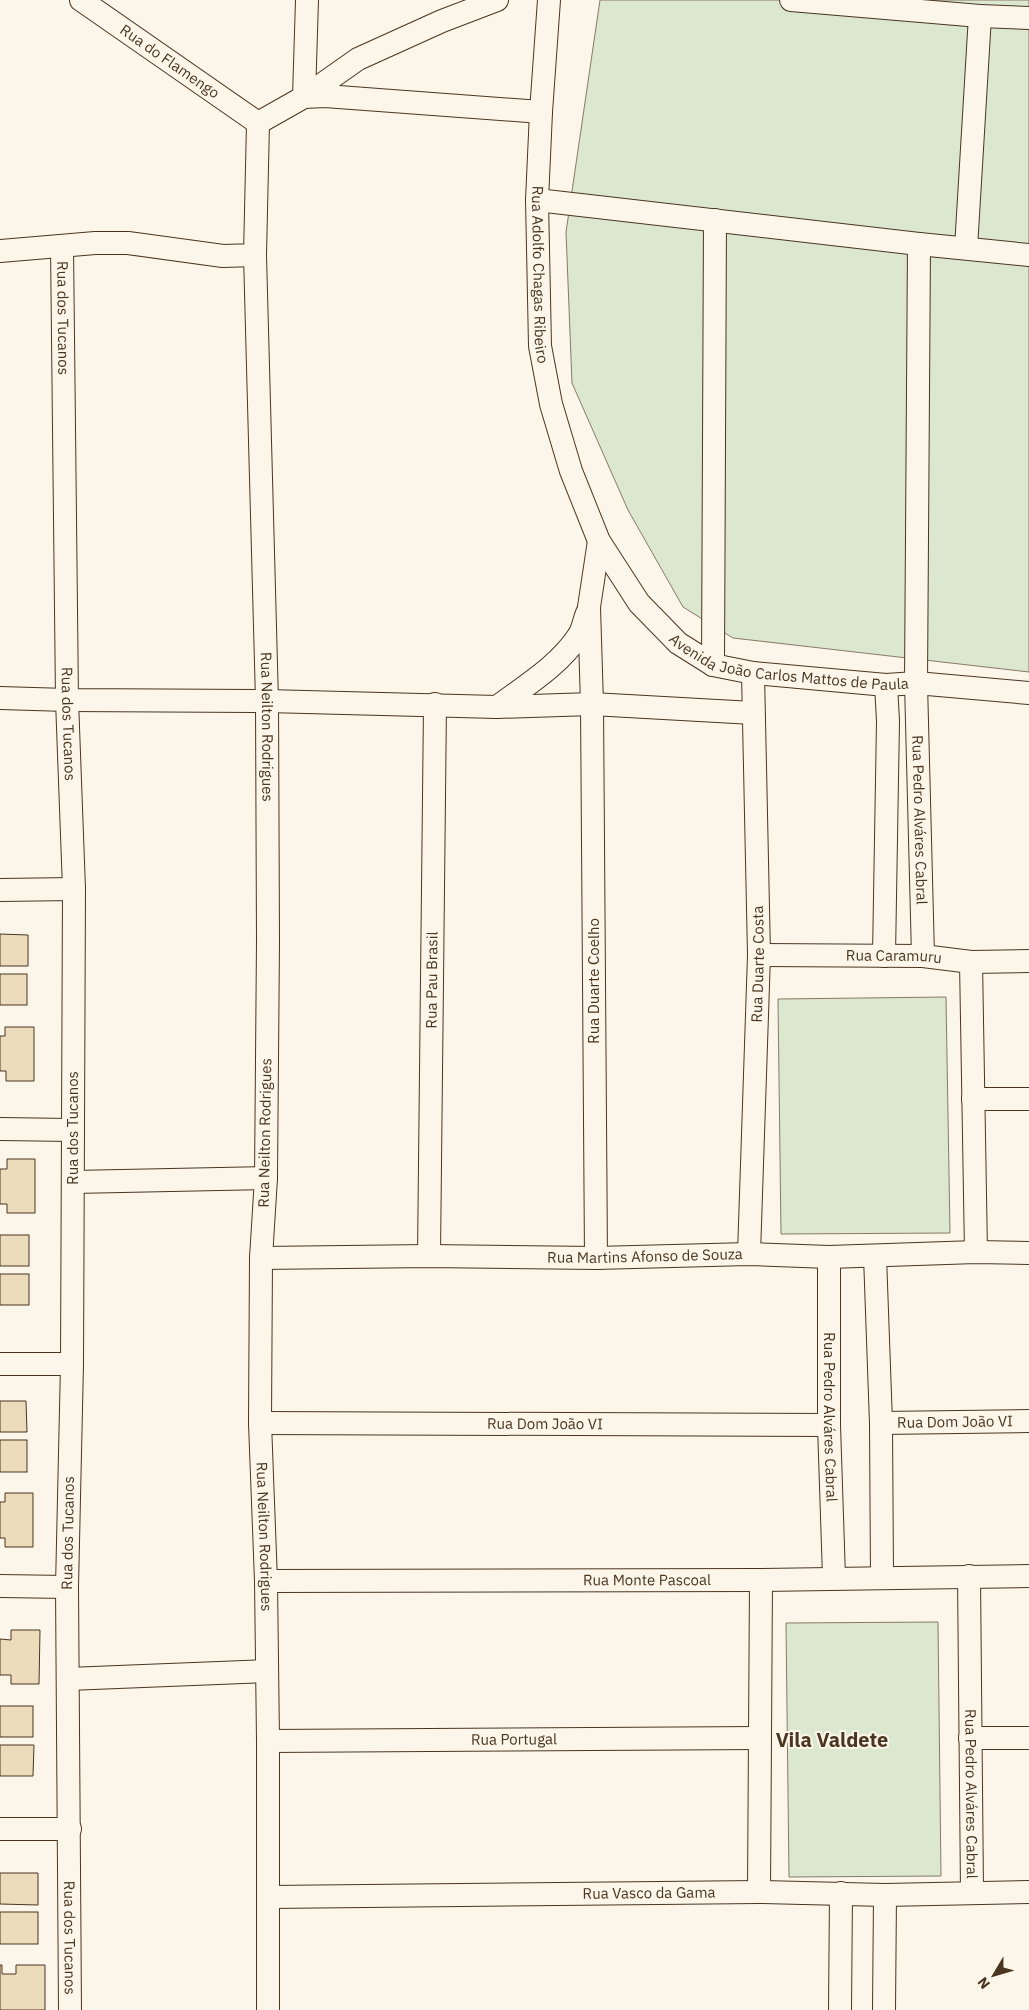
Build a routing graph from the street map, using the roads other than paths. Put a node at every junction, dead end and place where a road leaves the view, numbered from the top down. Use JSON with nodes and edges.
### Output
{"nodes":[{"id":1,"x":81,"y":0,"type":"edge"},
{"id":2,"x":307,"y":0,"type":"edge"},
{"id":3,"x":497,"y":0,"type":"edge"},
{"id":4,"x":549,"y":0,"type":"edge"},
{"id":5,"x":791,"y":0,"type":"edge"},
{"id":6,"x":442,"y":11,"type":"edge"},
{"id":7,"x":980,"y":16,"type":"junction"},
{"id":8,"x":1029,"y":18,"type":"edge"},
{"id":9,"x":304,"y":97,"type":"junction"},
{"id":10,"x":541,"y":112,"type":"junction"},
{"id":11,"x":258,"y":123,"type":"junction"},
{"id":12,"x":537,"y":200,"type":"junction"},
{"id":13,"x":715,"y":220,"type":"junction"},
{"id":14,"x":919,"y":244,"type":"junction"},
{"id":15,"x":62,"y":246,"type":"junction"},
{"id":16,"x":966,"y":248,"type":"junction"},
{"id":17,"x":0,"y":251,"type":"edge"},
{"id":18,"x":255,"y":255,"type":"junction"},
{"id":19,"x":1029,"y":255,"type":"edge"},
{"id":20,"x":600,"y":541,"type":"junction"},
{"id":21,"x":589,"y":607,"type":"junction"},
{"id":22,"x":713,"y":665,"type":"junction"},
{"id":23,"x":753,"y":673,"type":"junction"},
{"id":24,"x":916,"y":684,"type":"junction"},
{"id":25,"x":886,"y":685,"type":"junction"},
{"id":26,"x":1029,"y":693,"type":"edge"},
{"id":27,"x":0,"y":698,"type":"edge"},
{"id":28,"x":67,"y":700,"type":"junction"},
{"id":29,"x":267,"y":701,"type":"junction"},
{"id":30,"x":436,"y":704,"type":"junction"},
{"id":31,"x":592,"y":704,"type":"junction"},
{"id":32,"x":497,"y":707,"type":"junction"},
{"id":33,"x":753,"y":713,"type":"junction"},
{"id":34,"x":74,"y":889,"type":"junction"},
{"id":35,"x":0,"y":890,"type":"edge"},
{"id":36,"x":759,"y":955,"type":"junction"},
{"id":37,"x":884,"y":956,"type":"junction"},
{"id":38,"x":923,"y":956,"type":"junction"},
{"id":39,"x":1029,"y":961,"type":"edge"},
{"id":40,"x":971,"y":962,"type":"junction"},
{"id":41,"x":973,"y":1099,"type":"junction"},
{"id":42,"x":1029,"y":1099,"type":"edge"},
{"id":43,"x":0,"y":1129,"type":"edge"},
{"id":44,"x":72,"y":1130,"type":"junction"},
{"id":45,"x":266,"y":1178,"type":"junction"},
{"id":46,"x":73,"y":1182,"type":"junction"},
{"id":47,"x":976,"y":1252,"type":"junction"},
{"id":48,"x":1029,"y":1253,"type":"edge"},
{"id":49,"x":749,"y":1254,"type":"junction"},
{"id":50,"x":429,"y":1256,"type":"junction"},
{"id":51,"x":875,"y":1256,"type":"junction"},
{"id":52,"x":829,"y":1257,"type":"junction"},
{"id":53,"x":261,"y":1258,"type":"junction"},
{"id":54,"x":596,"y":1258,"type":"junction"},
{"id":55,"x":0,"y":1364,"type":"edge"},
{"id":56,"x":72,"y":1364,"type":"junction"},
{"id":57,"x":1029,"y":1421,"type":"edge"},
{"id":58,"x":260,"y":1423,"type":"junction"},
{"id":59,"x":881,"y":1423,"type":"junction"},
{"id":60,"x":829,"y":1425,"type":"junction"},
{"id":61,"x":969,"y":1576,"type":"junction"},
{"id":62,"x":1029,"y":1576,"type":"edge"},
{"id":63,"x":834,"y":1577,"type":"junction"},
{"id":64,"x":882,"y":1577,"type":"junction"},
{"id":65,"x":761,"y":1580,"type":"junction"},
{"id":66,"x":266,"y":1581,"type":"junction"},
{"id":67,"x":0,"y":1586,"type":"edge"},
{"id":68,"x":67,"y":1587,"type":"junction"},
{"id":69,"x":266,"y":1671,"type":"junction"},
{"id":70,"x":68,"y":1680,"type":"junction"},
{"id":71,"x":760,"y":1738,"type":"junction"},
{"id":72,"x":970,"y":1738,"type":"junction"},
{"id":73,"x":1029,"y":1738,"type":"edge"},
{"id":74,"x":268,"y":1741,"type":"junction"},
{"id":75,"x":0,"y":1829,"type":"edge"},
{"id":76,"x":70,"y":1829,"type":"junction"},
{"id":77,"x":760,"y":1892,"type":"junction"},
{"id":78,"x":972,"y":1892,"type":"junction"},
{"id":79,"x":1029,"y":1892,"type":"edge"},
{"id":80,"x":841,"y":1894,"type":"junction"},
{"id":81,"x":885,"y":1895,"type":"junction"},
{"id":82,"x":269,"y":1897,"type":"junction"},
{"id":83,"x":70,"y":2010,"type":"edge"},
{"id":84,"x":268,"y":2010,"type":"edge"},
{"id":85,"x":840,"y":2010,"type":"edge"},
{"id":86,"x":884,"y":2010,"type":"edge"}],
"edges":[{"from":1,"to":11,"type":"street","name":"Rua do Flamengo"},
{"from":2,"to":9,"type":"street"},
{"from":3,"to":6,"type":"street"},
{"from":4,"to":10,"type":"street","name":"Rua Adolfo Chagas Ribeiro"},
{"from":5,"to":7,"type":"street"},
{"from":6,"to":9,"type":"street"},
{"from":7,"to":8,"type":"street"},
{"from":7,"to":16,"type":"street"},
{"from":9,"to":10,"type":"street"},
{"from":9,"to":11,"type":"street"},
{"from":10,"to":12,"type":"street","name":"Rua Adolfo Chagas Ribeiro"},
{"from":11,"to":18,"type":"street","name":"Rua Neilton Rodrigues"},
{"from":12,"to":13,"type":"street"},
{"from":12,"to":20,"type":"street","name":"Rua Adolfo Chagas Ribeiro"},
{"from":13,"to":14,"type":"street"},
{"from":13,"to":22,"type":"street"},
{"from":14,"to":16,"type":"street"},
{"from":14,"to":24,"type":"street","name":"Rua Pedro Alváres Cabral"},
{"from":15,"to":17,"type":"street"},
{"from":15,"to":18,"type":"street"},
{"from":15,"to":28,"type":"street","name":"Rua dos Tucanos"},
{"from":16,"to":19,"type":"street"},
{"from":18,"to":29,"type":"street","name":"Rua Neilton Rodrigues"},
{"from":20,"to":21,"type":"street"},
{"from":20,"to":22,"type":"street","name":"Avenida João Carlos Mattos de Paula"},
{"from":21,"to":31,"type":"street","name":"Rua Duarte Coelho"},
{"from":21,"to":32,"type":"street"},
{"from":22,"to":23,"type":"street","name":"Avenida João Carlos Mattos de Paula"},
{"from":23,"to":25,"type":"street","name":"Avenida João Carlos Mattos de Paula"},
{"from":23,"to":33,"type":"street","name":"Rua Duarte Costa"},
{"from":24,"to":25,"type":"street","name":"Avenida João Carlos Mattos de Paula"},
{"from":24,"to":26,"type":"street","name":"Avenida João Carlos Mattos de Paula"},
{"from":24,"to":38,"type":"street","name":"Rua Pedro Alváres Cabral"},
{"from":25,"to":37,"type":"street","name":"Rua Pedro Alváres Cabral"},
{"from":27,"to":28,"type":"street"},
{"from":28,"to":29,"type":"street"},
{"from":28,"to":34,"type":"street","name":"Rua dos Tucanos"},
{"from":29,"to":30,"type":"street"},
{"from":29,"to":45,"type":"street","name":"Rua Neilton Rodrigues"},
{"from":30,"to":32,"type":"street"},
{"from":30,"to":50,"type":"street","name":"Rua Pau Brasil"},
{"from":31,"to":32,"type":"street"},
{"from":31,"to":33,"type":"street"},
{"from":31,"to":54,"type":"street","name":"Rua Duarte Coelho"},
{"from":33,"to":36,"type":"street","name":"Rua Duarte Costa"},
{"from":34,"to":35,"type":"street"},
{"from":34,"to":44,"type":"street","name":"Rua dos Tucanos"},
{"from":36,"to":37,"type":"street","name":"Rua Caramuru"},
{"from":36,"to":49,"type":"street","name":"Rua Duarte Costa"},
{"from":37,"to":38,"type":"street","name":"Rua Caramuru"},
{"from":38,"to":40,"type":"street","name":"Rua Caramuru"},
{"from":39,"to":40,"type":"street","name":"Rua Caramuru"},
{"from":40,"to":41,"type":"street"},
{"from":41,"to":42,"type":"street"},
{"from":41,"to":47,"type":"street"},
{"from":43,"to":44,"type":"street"},
{"from":44,"to":46,"type":"street","name":"Rua dos Tucanos"},
{"from":45,"to":46,"type":"street"},
{"from":45,"to":53,"type":"street","name":"Rua Neilton Rodrigues"},
{"from":46,"to":56,"type":"street","name":"Rua dos Tucanos"},
{"from":47,"to":48,"type":"street","name":"Rua Martins Afonso de Souza"},
{"from":47,"to":51,"type":"street","name":"Rua Martins Afonso de Souza"},
{"from":49,"to":52,"type":"street","name":"Rua Martins Afonso de Souza"},
{"from":49,"to":54,"type":"street","name":"Rua Martins Afonso de Souza"},
{"from":50,"to":53,"type":"street","name":"Rua Martins Afonso de Souza"},
{"from":50,"to":54,"type":"street","name":"Rua Martins Afonso de Souza"},
{"from":51,"to":52,"type":"street","name":"Rua Martins Afonso de Souza"},
{"from":51,"to":59,"type":"street"},
{"from":52,"to":60,"type":"street","name":"Rua Pedro Alváres Cabral"},
{"from":53,"to":58,"type":"street","name":"Rua Neilton Rodrigues"},
{"from":55,"to":56,"type":"street"},
{"from":56,"to":68,"type":"street","name":"Rua dos Tucanos"},
{"from":57,"to":59,"type":"street","name":"Rua Dom João VI"},
{"from":58,"to":60,"type":"street","name":"Rua Dom João VI"},
{"from":58,"to":66,"type":"street","name":"Rua Neilton Rodrigues"},
{"from":59,"to":64,"type":"street"},
{"from":60,"to":63,"type":"street","name":"Rua Pedro Alváres Cabral"},
{"from":61,"to":62,"type":"street","name":"Rua Monte Pascoal"},
{"from":61,"to":64,"type":"street","name":"Rua Monte Pascoal"},
{"from":61,"to":72,"type":"street","name":"Rua Pedro Alváres Cabral"},
{"from":63,"to":64,"type":"street","name":"Rua Monte Pascoal"},
{"from":63,"to":65,"type":"street","name":"Rua Monte Pascoal"},
{"from":65,"to":66,"type":"street","name":"Rua Monte Pascoal"},
{"from":65,"to":71,"type":"street"},
{"from":66,"to":69,"type":"street","name":"Rua Neilton Rodrigues"},
{"from":67,"to":68,"type":"street"},
{"from":68,"to":70,"type":"street","name":"Rua dos Tucanos"},
{"from":69,"to":70,"type":"street"},
{"from":69,"to":74,"type":"street","name":"Rua Neilton Rodrigues"},
{"from":70,"to":76,"type":"street","name":"Rua dos Tucanos"},
{"from":71,"to":74,"type":"street","name":"Rua Portugal"},
{"from":71,"to":77,"type":"street"},
{"from":72,"to":73,"type":"street"},
{"from":72,"to":78,"type":"street","name":"Rua Pedro Alváres Cabral"},
{"from":74,"to":82,"type":"street","name":"Rua Neilton Rodrigues"},
{"from":75,"to":76,"type":"street"},
{"from":76,"to":83,"type":"street","name":"Rua dos Tucanos"},
{"from":77,"to":80,"type":"street","name":"Rua Vasco da Gama"},
{"from":77,"to":82,"type":"street","name":"Rua Vasco da Gama"},
{"from":78,"to":79,"type":"street","name":"Rua Vasco da Gama"},
{"from":78,"to":81,"type":"street","name":"Rua Vasco da Gama"},
{"from":80,"to":81,"type":"street","name":"Rua Vasco da Gama"},
{"from":80,"to":85,"type":"street"},
{"from":81,"to":86,"type":"street"},
{"from":82,"to":84,"type":"street","name":"Rua Neilton Rodrigues"}]}
